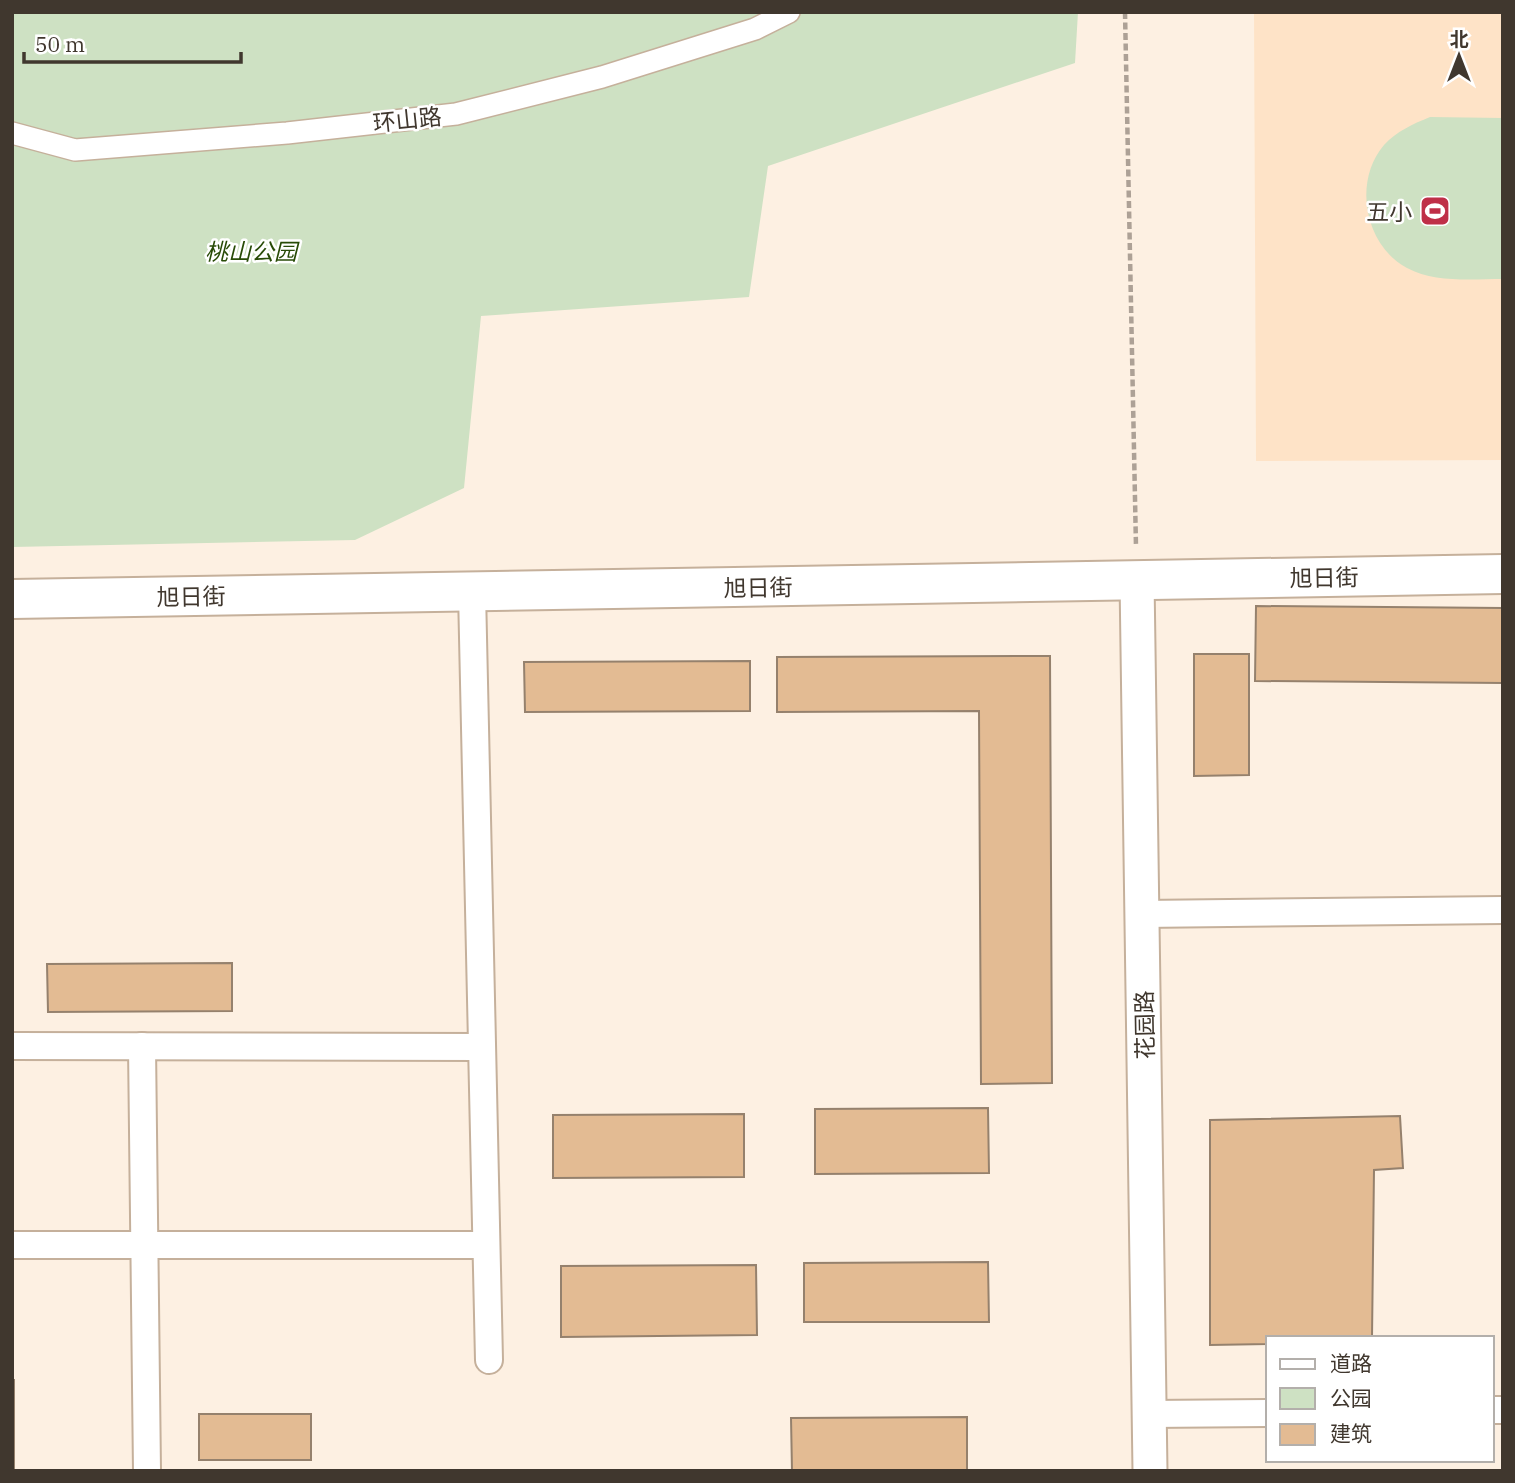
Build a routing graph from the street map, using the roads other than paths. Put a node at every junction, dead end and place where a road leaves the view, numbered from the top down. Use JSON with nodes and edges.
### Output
{"nodes":[{"id":1,"x":789,"y":12,"type":"edge"},
{"id":2,"x":12,"y":133,"type":"edge"},
{"id":3,"x":1503,"y":574,"type":"edge"},
{"id":4,"x":1137,"y":580,"type":"junction"},
{"id":5,"x":472,"y":592,"type":"junction"},
{"id":6,"x":12,"y":599,"type":"edge"},
{"id":7,"x":1503,"y":910,"type":"edge"},
{"id":8,"x":1142,"y":914,"type":"junction"},
{"id":9,"x":12,"y":1046,"type":"edge"},
{"id":10,"x":142,"y":1046,"type":"junction"},
{"id":11,"x":482,"y":1047,"type":"junction"},
{"id":12,"x":12,"y":1245,"type":"edge"},
{"id":13,"x":144,"y":1245,"type":"junction"},
{"id":14,"x":486,"y":1245,"type":"junction"},
{"id":15,"x":489,"y":1360,"type":"dead end"},
{"id":16,"x":1266,"y":1413,"type":"edge"},
{"id":17,"x":1149,"y":1414,"type":"junction"},
{"id":18,"x":147,"y":1471,"type":"edge"},
{"id":19,"x":1150,"y":1471,"type":"edge"}],
"edges":[{"from":1,"to":2,"type":"street","name":"环山路"},
{"from":3,"to":4,"type":"main road","name":"旭日街"},
{"from":4,"to":5,"type":"main road","name":"旭日街"},
{"from":4,"to":8,"type":"street","name":"花园路"},
{"from":5,"to":6,"type":"main road","name":"旭日街"},
{"from":5,"to":11,"type":"street"},
{"from":7,"to":8,"type":"street"},
{"from":8,"to":17,"type":"street","name":"花园路"},
{"from":9,"to":10,"type":"street"},
{"from":10,"to":11,"type":"street"},
{"from":10,"to":13,"type":"street"},
{"from":11,"to":14,"type":"street"},
{"from":12,"to":13,"type":"street"},
{"from":13,"to":14,"type":"street"},
{"from":13,"to":18,"type":"street"},
{"from":14,"to":15,"type":"street"},
{"from":16,"to":17,"type":"street"},
{"from":17,"to":19,"type":"street","name":"花园路"}]}
